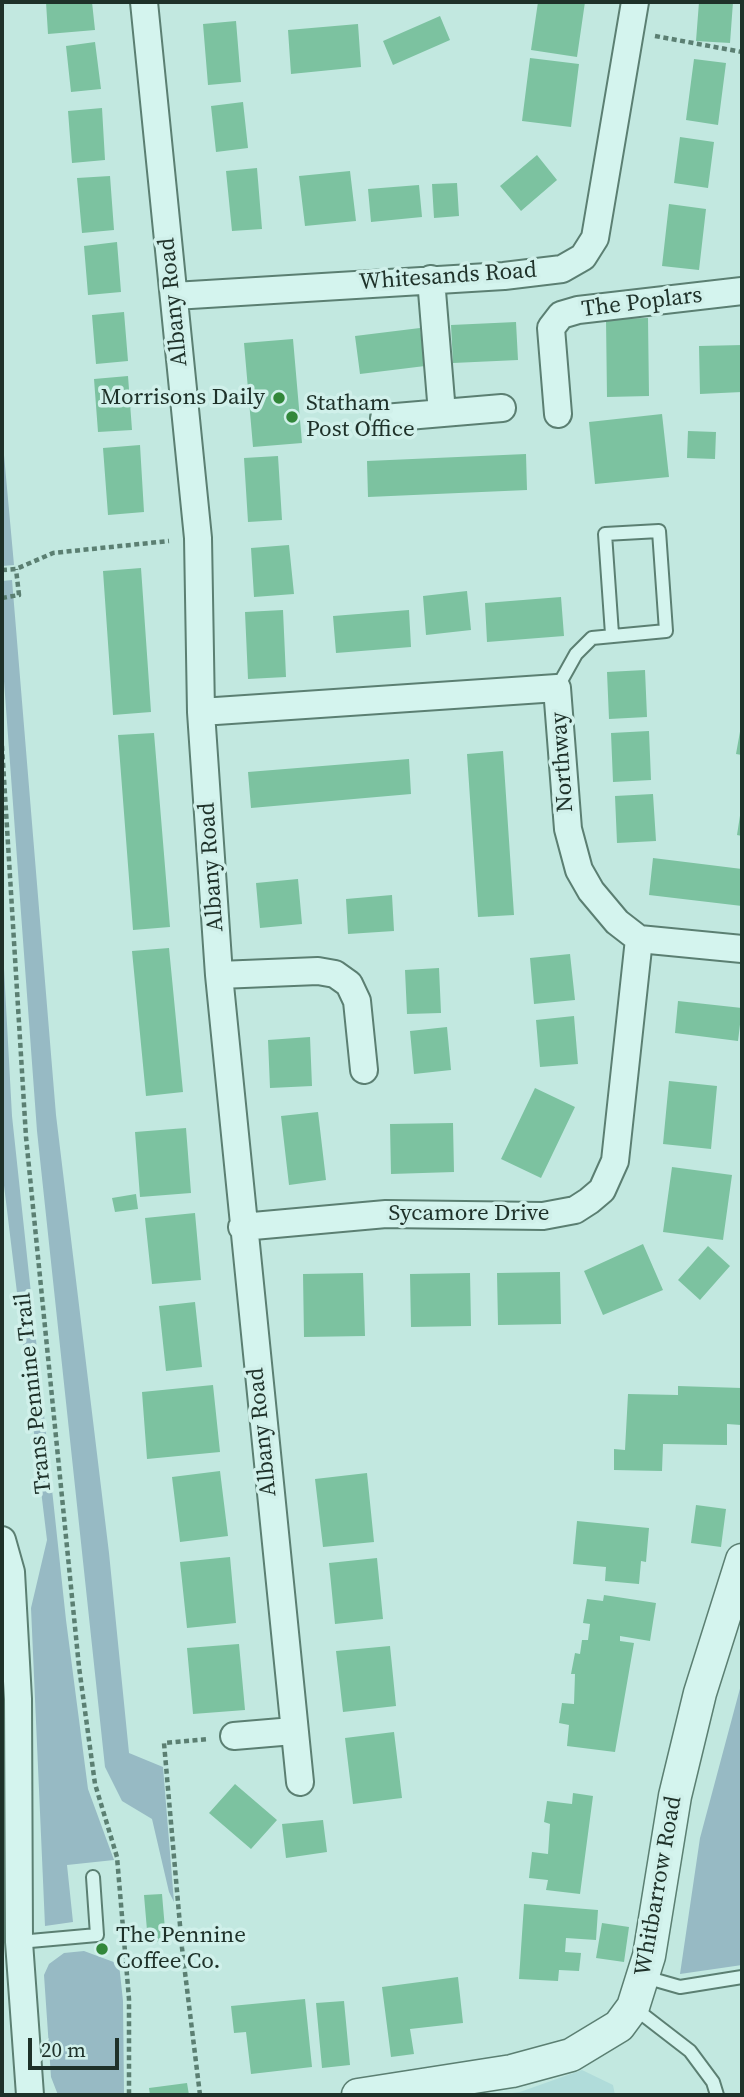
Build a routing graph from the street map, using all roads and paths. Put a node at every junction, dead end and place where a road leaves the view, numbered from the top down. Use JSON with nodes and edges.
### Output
{"nodes":[{"id":1,"x":144,"y":2,"type":"edge"},
{"id":2,"x":635,"y":2,"type":"edge"},
{"id":3,"x":631,"y":31,"type":"junction"},
{"id":4,"x":742,"y":52,"type":"edge"},
{"id":5,"x":431,"y":279,"type":"junction"},
{"id":6,"x":742,"y":291,"type":"edge"},
{"id":7,"x":174,"y":296,"type":"junction"},
{"id":8,"x":502,"y":408,"type":"dead end"},
{"id":9,"x":442,"y":413,"type":"junction"},
{"id":10,"x":558,"y":414,"type":"dead end"},
{"id":11,"x":384,"y":418,"type":"dead end"},
{"id":12,"x":198,"y":538,"type":"junction"},
{"id":13,"x":16,"y":569,"type":"junction"},
{"id":14,"x":2,"y":570,"type":"edge"},
{"id":15,"x":2,"y":598,"type":"edge"},
{"id":16,"x":612,"y":634,"type":"junction"},
{"id":17,"x":557,"y":688,"type":"junction"},
{"id":18,"x":201,"y":712,"type":"junction"},
{"id":19,"x":2,"y":746,"type":"edge"},
{"id":20,"x":639,"y":939,"type":"junction"},
{"id":21,"x":742,"y":949,"type":"edge"},
{"id":22,"x":219,"y":975,"type":"junction"},
{"id":23,"x":364,"y":1070,"type":"dead end"},
{"id":24,"x":242,"y":1227,"type":"junction"},
{"id":25,"x":2,"y":1540,"type":"edge"},
{"id":26,"x":742,"y":1560,"type":"edge"},
{"id":27,"x":293,"y":1731,"type":"junction"},
{"id":28,"x":234,"y":1736,"type":"joint"},
{"id":29,"x":300,"y":1782,"type":"dead end"},
{"id":30,"x":95,"y":1784,"type":"dead end"},
{"id":31,"x":93,"y":1877,"type":"dead end"},
{"id":32,"x":10,"y":1899,"type":"edge"},
{"id":33,"x":19,"y":1942,"type":"junction"},
{"id":34,"x":645,"y":1977,"type":"junction"},
{"id":35,"x":742,"y":1977,"type":"edge"},
{"id":36,"x":633,"y":2007,"type":"junction"},
{"id":37,"x":30,"y":2095,"type":"edge"},
{"id":38,"x":200,"y":2095,"type":"edge"},
{"id":39,"x":358,"y":2095,"type":"edge"},
{"id":40,"x":717,"y":2095,"type":"edge"}],
"edges":[{"from":1,"to":7,"type":"street","name":"Albany Road"},
{"from":2,"to":3,"type":"street","name":"Whitesands Road"},
{"from":3,"to":4,"type":"path"},
{"from":3,"to":5,"type":"street","name":"Whitesands Road"},
{"from":5,"to":7,"type":"street","name":"Whitesands Road"},
{"from":5,"to":9,"type":"street"},
{"from":6,"to":10,"type":"street","name":"The Poplars"},
{"from":7,"to":12,"type":"street","name":"Albany Road"},
{"from":8,"to":9,"type":"street"},
{"from":9,"to":11,"type":"street"},
{"from":12,"to":13,"type":"path"},
{"from":12,"to":18,"type":"street","name":"Albany Road"},
{"from":13,"to":14,"type":"path"},
{"from":13,"to":15,"type":"path"},
{"from":16,"to":16,"type":"lane"},
{"from":16,"to":17,"type":"lane"},
{"from":17,"to":18,"type":"street","name":"Northway"},
{"from":17,"to":20,"type":"street","name":"Northway"},
{"from":18,"to":22,"type":"street","name":"Albany Road"},
{"from":19,"to":30,"type":"path","name":"Trans Pennine Trail"},
{"from":20,"to":21,"type":"street"},
{"from":20,"to":24,"type":"street","name":"Sycamore Drive"},
{"from":22,"to":23,"type":"street"},
{"from":22,"to":24,"type":"street","name":"Albany Road"},
{"from":24,"to":27,"type":"street","name":"Albany Road"},
{"from":25,"to":32,"type":"street"},
{"from":26,"to":34,"type":"street","name":"Whitbarrow Road"},
{"from":27,"to":28,"type":"street"},
{"from":27,"to":29,"type":"street","name":"Albany Road"},
{"from":28,"to":38,"type":"path"},
{"from":31,"to":33,"type":"lane"},
{"from":32,"to":33,"type":"street"},
{"from":33,"to":37,"type":"street"},
{"from":34,"to":35,"type":"lane"},
{"from":34,"to":36,"type":"street","name":"Whitbarrow Road"},
{"from":36,"to":39,"type":"street","name":"Whitbarrow Road"},
{"from":36,"to":40,"type":"lane"}]}
